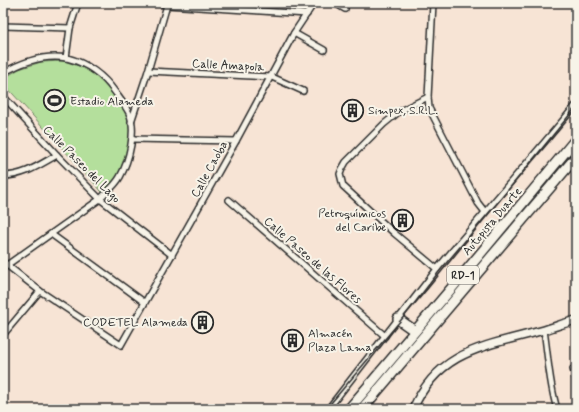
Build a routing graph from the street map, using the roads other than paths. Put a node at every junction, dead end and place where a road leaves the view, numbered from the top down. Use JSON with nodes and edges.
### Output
{"nodes":[{"id":1,"x":78,"y":3,"type":"edge"},
{"id":2,"x":159,"y":3,"type":"edge"},
{"id":3,"x":314,"y":3,"type":"edge"},
{"id":4,"x":335,"y":3,"type":"edge"},
{"id":5,"x":433,"y":3,"type":"edge"},
{"id":6,"x":167,"y":5,"type":"junction"},
{"id":7,"x":345,"y":9,"type":"dead end"},
{"id":8,"x":307,"y":14,"type":"junction"},
{"id":9,"x":3,"y":26,"type":"edge"},
{"id":10,"x":70,"y":28,"type":"junction"},
{"id":11,"x":294,"y":34,"type":"junction"},
{"id":12,"x":324,"y":50,"type":"dead end"},
{"id":13,"x":66,"y":58,"type":"junction"},
{"id":14,"x":148,"y":71,"type":"junction"},
{"id":15,"x":3,"y":73,"type":"edge"},
{"id":16,"x":272,"y":77,"type":"junction"},
{"id":17,"x":303,"y":91,"type":"dead end"},
{"id":18,"x":3,"y":96,"type":"edge"},
{"id":19,"x":428,"y":97,"type":"junction"},
{"id":20,"x":576,"y":105,"type":"edge"},
{"id":21,"x":131,"y":123,"type":"junction"},
{"id":22,"x":132,"y":139,"type":"junction"},
{"id":23,"x":576,"y":139,"type":"edge"},
{"id":24,"x":236,"y":141,"type":"junction"},
{"id":25,"x":57,"y":155,"type":"junction"},
{"id":26,"x":576,"y":157,"type":"edge"},
{"id":27,"x":3,"y":176,"type":"edge"},
{"id":28,"x":100,"y":199,"type":"junction"},
{"id":29,"x":229,"y":200,"type":"dead end"},
{"id":30,"x":485,"y":212,"type":"junction"},
{"id":31,"x":51,"y":234,"type":"junction"},
{"id":32,"x":172,"y":255,"type":"junction"},
{"id":33,"x":5,"y":263,"type":"edge"},
{"id":34,"x":437,"y":269,"type":"junction"},
{"id":35,"x":40,"y":291,"type":"junction"},
{"id":36,"x":144,"y":302,"type":"junction"},
{"id":37,"x":398,"y":318,"type":"junction"},
{"id":38,"x":576,"y":320,"type":"edge"},
{"id":39,"x":544,"y":330,"type":"junction"},
{"id":40,"x":415,"y":331,"type":"junction"},
{"id":41,"x":3,"y":335,"type":"edge"},
{"id":42,"x":384,"y":336,"type":"junction"},
{"id":43,"x":573,"y":369,"type":"dead end"},
{"id":44,"x":576,"y":380,"type":"edge"},
{"id":45,"x":328,"y":409,"type":"edge"},
{"id":46,"x":349,"y":409,"type":"edge"},
{"id":47,"x":362,"y":409,"type":"edge"},
{"id":48,"x":413,"y":409,"type":"edge"},
{"id":49,"x":557,"y":409,"type":"edge"}],
"edges":[{"from":1,"to":10,"type":"street"},
{"from":2,"to":6,"type":"street"},
{"from":3,"to":8,"type":"street","name":"Calle Caoba"},
{"from":4,"to":7,"type":"street"},
{"from":5,"to":19,"type":"street"},
{"from":6,"to":8,"type":"street"},
{"from":6,"to":14,"type":"street"},
{"from":8,"to":11,"type":"street","name":"Calle Caoba"},
{"from":9,"to":10,"type":"street"},
{"from":10,"to":13,"type":"street"},
{"from":11,"to":12,"type":"street"},
{"from":11,"to":16,"type":"street","name":"Calle Caoba"},
{"from":13,"to":15,"type":"street"},
{"from":13,"to":21,"type":"street"},
{"from":14,"to":16,"type":"street","name":"Calle Amapola"},
{"from":14,"to":21,"type":"street"},
{"from":16,"to":17,"type":"street","name":"Calle Amapola"},
{"from":16,"to":24,"type":"street","name":"Calle Caoba"},
{"from":18,"to":25,"type":"street","name":"Calle Paseo del Lago"},
{"from":19,"to":30,"type":"street"},
{"from":19,"to":34,"type":"street"},
{"from":20,"to":30,"type":"street"},
{"from":21,"to":22,"type":"street"},
{"from":22,"to":24,"type":"street"},
{"from":22,"to":28,"type":"street"},
{"from":23,"to":40,"type":"highway","name":"Autopista Duarte","number":"RD-1"},
{"from":24,"to":32,"type":"street","name":"Calle Caoba"},
{"from":25,"to":27,"type":"street"},
{"from":25,"to":28,"type":"street","name":"Calle Paseo del Lago"},
{"from":26,"to":47,"type":"highway","name":"Autopista Duarte","number":"RD-1"},
{"from":28,"to":31,"type":"street"},
{"from":28,"to":32,"type":"street","name":"Calle Paseo del Lago"},
{"from":29,"to":42,"type":"street","name":"Calle Paseo de las Flores"},
{"from":30,"to":34,"type":"street"},
{"from":31,"to":33,"type":"street"},
{"from":31,"to":36,"type":"street"},
{"from":32,"to":36,"type":"street","name":"Calle Caoba"},
{"from":33,"to":35,"type":"street"},
{"from":34,"to":37,"type":"street"},
{"from":35,"to":36,"type":"street","name":"Calle Caoba"},
{"from":35,"to":41,"type":"street"},
{"from":37,"to":40,"type":"highway"},
{"from":37,"to":42,"type":"street"},
{"from":38,"to":39,"type":"main road"},
{"from":39,"to":48,"type":"main road"},
{"from":39,"to":49,"type":"street"},
{"from":40,"to":46,"type":"highway","name":"Autopista Duarte","number":"RD-1"},
{"from":42,"to":45,"type":"street"},
{"from":43,"to":44,"type":"street"}]}
